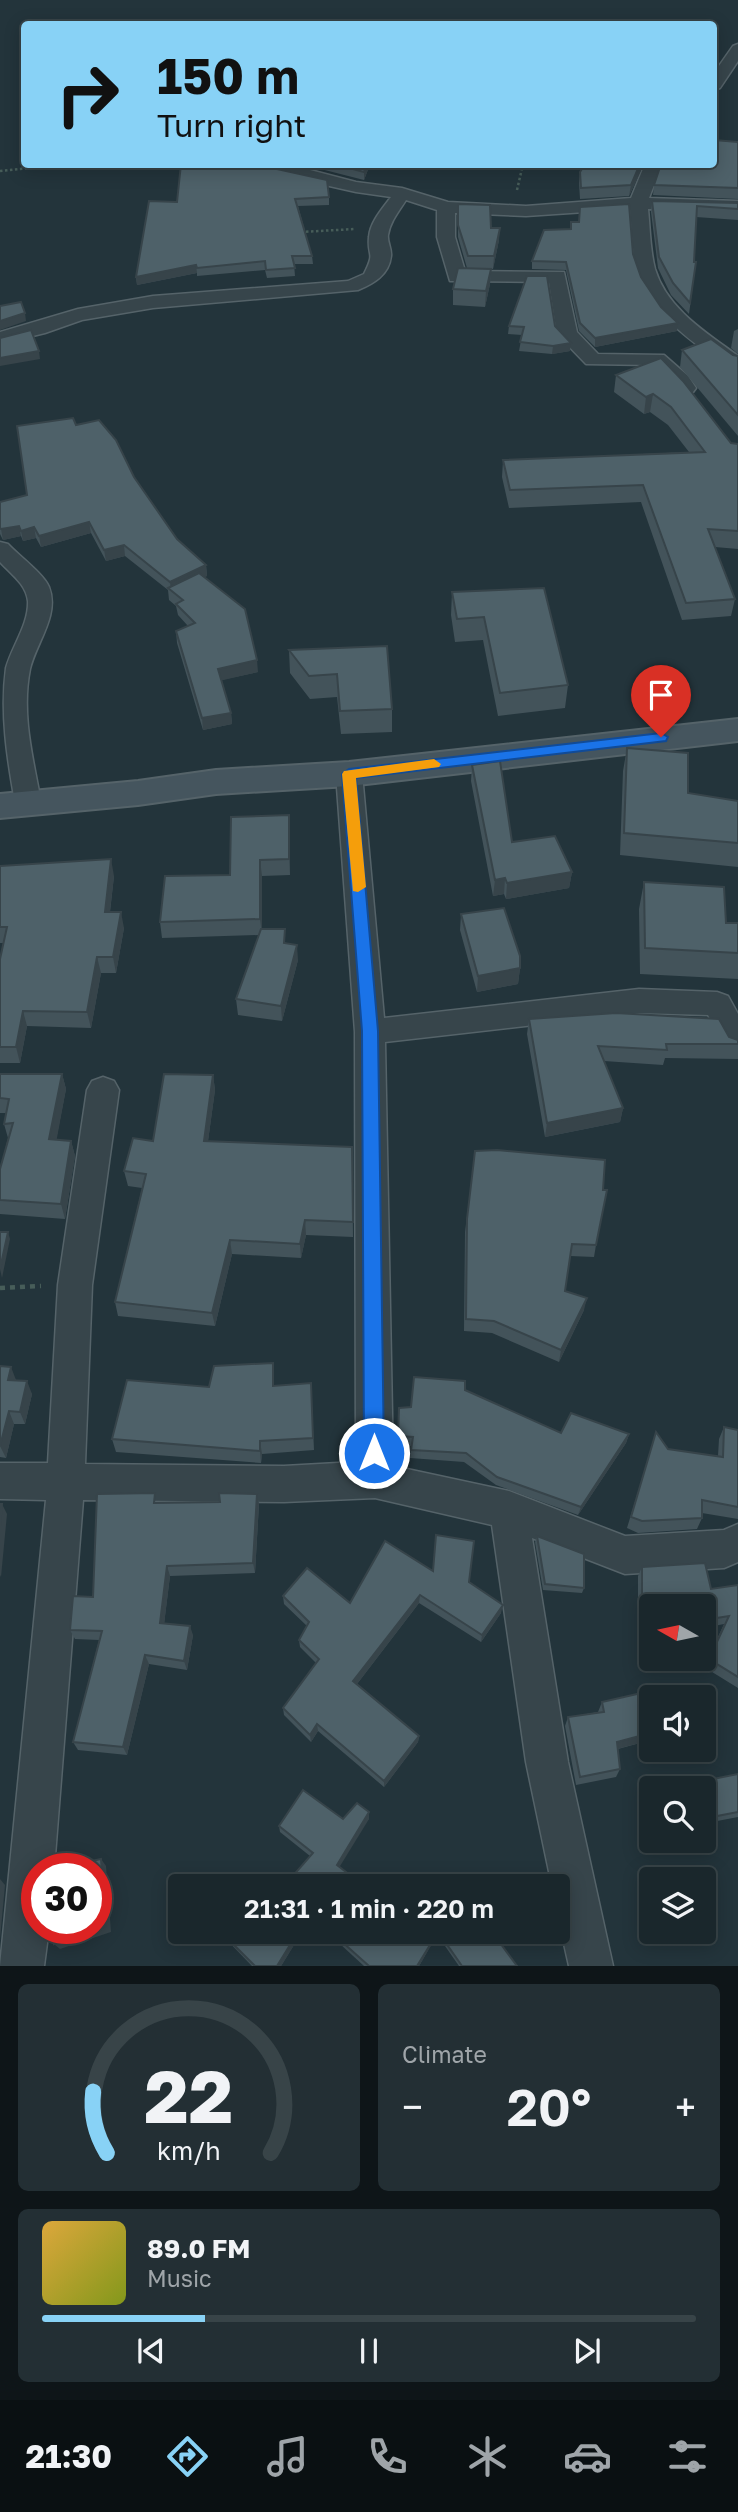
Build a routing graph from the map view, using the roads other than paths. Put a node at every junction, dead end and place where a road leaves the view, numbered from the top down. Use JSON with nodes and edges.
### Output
{"nodes":[{"id":1,"x":738,"y":49,"type":"edge"},
{"id":2,"x":717,"y":80,"type":"edge"},
{"id":3,"x":285,"y":168,"type":"edge"},
{"id":4,"x":652,"y":168,"type":"edge"},
{"id":5,"x":399,"y":197,"type":"junction"},
{"id":6,"x":638,"y":203,"type":"junction"},
{"id":7,"x":446,"y":206,"type":"junction"},
{"id":8,"x":738,"y":206,"type":"edge"},
{"id":9,"x":0,"y":338,"type":"edge"},
{"id":10,"x":738,"y":366,"type":"edge"},
{"id":11,"x":696,"y":405,"type":"edge"},
{"id":12,"x":0,"y":549,"type":"edge"},
{"id":13,"x":738,"y":730,"type":"edge"},
{"id":14,"x":349,"y":774,"type":"junction"},
{"id":15,"x":14,"y":804,"type":"edge"},
{"id":16,"x":370,"y":1031,"type":"junction"},
{"id":17,"x":738,"y":1041,"type":"edge"},
{"id":18,"x":103,"y":1090,"type":"dead end"},
{"id":19,"x":375,"y":1480,"type":"junction"},
{"id":20,"x":0,"y":1481,"type":"edge"},
{"id":21,"x":66,"y":1481,"type":"junction"},
{"id":22,"x":509,"y":1510,"type":"junction"},
{"id":23,"x":738,"y":1543,"type":"edge"},
{"id":24,"x":22,"y":1966,"type":"edge"},
{"id":25,"x":591,"y":1966,"type":"edge"}],
"edges":[{"from":1,"to":2,"type":"street"},
{"from":3,"to":5,"type":"street"},
{"from":4,"to":6,"type":"street"},
{"from":5,"to":7,"type":"street"},
{"from":5,"to":9,"type":"street"},
{"from":6,"to":7,"type":"street"},
{"from":6,"to":8,"type":"street"},
{"from":6,"to":10,"type":"street"},
{"from":7,"to":11,"type":"street"},
{"from":12,"to":15,"type":"street"},
{"from":13,"to":14,"type":"main road"},
{"from":14,"to":15,"type":"main road"},
{"from":14,"to":16,"type":"street"},
{"from":16,"to":17,"type":"street"},
{"from":16,"to":19,"type":"street"},
{"from":18,"to":21,"type":"street"},
{"from":19,"to":21,"type":"street"},
{"from":19,"to":22,"type":"street"},
{"from":20,"to":21,"type":"street"},
{"from":21,"to":24,"type":"street"},
{"from":22,"to":23,"type":"street"},
{"from":22,"to":25,"type":"street"}]}
